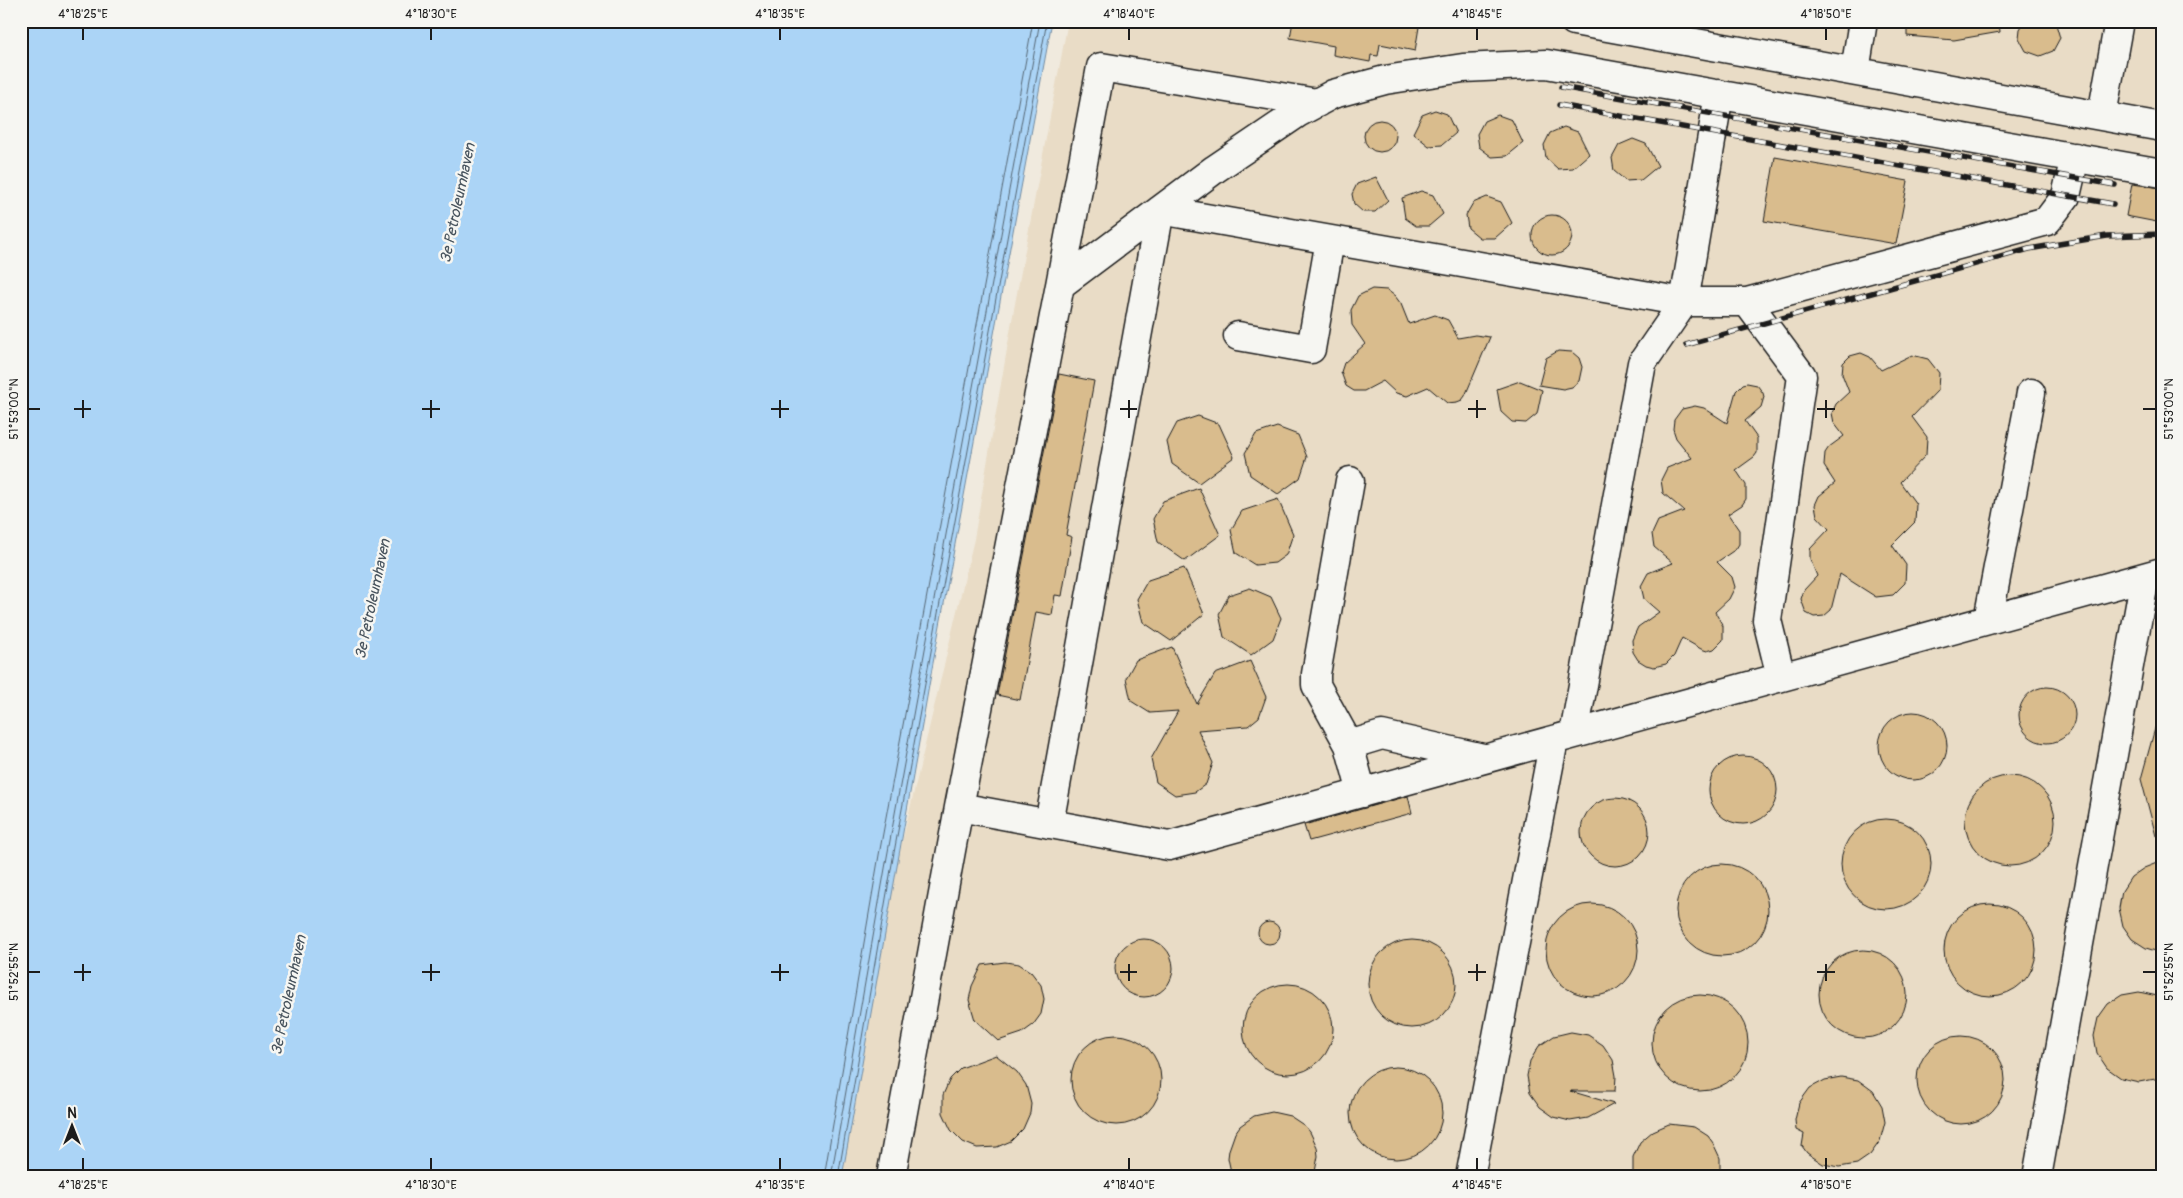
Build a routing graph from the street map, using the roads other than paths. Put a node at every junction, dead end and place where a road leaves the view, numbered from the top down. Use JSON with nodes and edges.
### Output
{"nodes":[{"id":1,"x":1863,"y":21,"type":"edge"},
{"id":2,"x":2119,"y":21,"type":"edge"},
{"id":3,"x":1586,"y":22,"type":"edge"},
{"id":4,"x":1854,"y":71,"type":"junction"},
{"id":5,"x":1720,"y":94,"type":"junction"},
{"id":6,"x":1316,"y":103,"type":"junction"},
{"id":7,"x":2102,"y":116,"type":"junction"},
{"id":8,"x":2162,"y":127,"type":"edge"},
{"id":9,"x":2075,"y":157,"type":"junction"},
{"id":10,"x":2162,"y":173,"type":"edge"},
{"id":11,"x":1160,"y":210,"type":"junction"},
{"id":12,"x":1330,"y":240,"type":"junction"},
{"id":13,"x":1060,"y":285,"type":"junction"},
{"id":14,"x":1684,"y":302,"type":"junction"},
{"id":15,"x":1747,"y":302,"type":"junction"},
{"id":16,"x":1238,"y":336,"type":"dead end"},
{"id":17,"x":2031,"y":393,"type":"dead end"},
{"id":18,"x":1350,"y":480,"type":"dead end"},
{"id":19,"x":2154,"y":574,"type":"edge"},
{"id":20,"x":1988,"y":620,"type":"junction"},
{"id":21,"x":1781,"y":677,"type":"junction"},
{"id":22,"x":1564,"y":737,"type":"junction"},
{"id":23,"x":1349,"y":745,"type":"junction"},
{"id":24,"x":1487,"y":758,"type":"junction"},
{"id":25,"x":1362,"y":793,"type":"junction"},
{"id":26,"x":959,"y":807,"type":"junction"},
{"id":27,"x":1049,"y":824,"type":"junction"},
{"id":28,"x":891,"y":1177,"type":"edge"},
{"id":29,"x":1470,"y":1177,"type":"edge"},
{"id":30,"x":2037,"y":1177,"type":"edge"}],
"edges":[{"from":1,"to":4,"type":"lane"},
{"from":2,"to":7,"type":"lane"},
{"from":3,"to":4,"type":"lane"},
{"from":4,"to":7,"type":"lane"},
{"from":5,"to":6,"type":"lane"},
{"from":5,"to":9,"type":"lane"},
{"from":5,"to":14,"type":"lane"},
{"from":6,"to":11,"type":"lane"},
{"from":6,"to":13,"type":"lane"},
{"from":7,"to":8,"type":"lane"},
{"from":9,"to":10,"type":"lane"},
{"from":9,"to":15,"type":"lane"},
{"from":11,"to":12,"type":"lane"},
{"from":11,"to":13,"type":"lane"},
{"from":11,"to":27,"type":"lane"},
{"from":12,"to":14,"type":"lane"},
{"from":12,"to":16,"type":"lane"},
{"from":13,"to":26,"type":"lane"},
{"from":14,"to":15,"type":"lane"},
{"from":14,"to":22,"type":"lane"},
{"from":15,"to":21,"type":"lane"},
{"from":17,"to":20,"type":"lane"},
{"from":18,"to":23,"type":"lane"},
{"from":19,"to":20,"type":"lane"},
{"from":19,"to":30,"type":"lane"},
{"from":20,"to":21,"type":"lane"},
{"from":21,"to":22,"type":"lane"},
{"from":22,"to":24,"type":"lane"},
{"from":22,"to":29,"type":"lane"},
{"from":23,"to":24,"type":"lane"},
{"from":23,"to":25,"type":"lane"},
{"from":24,"to":25,"type":"lane"},
{"from":25,"to":27,"type":"lane"},
{"from":26,"to":27,"type":"lane"},
{"from":26,"to":28,"type":"lane"}]}
